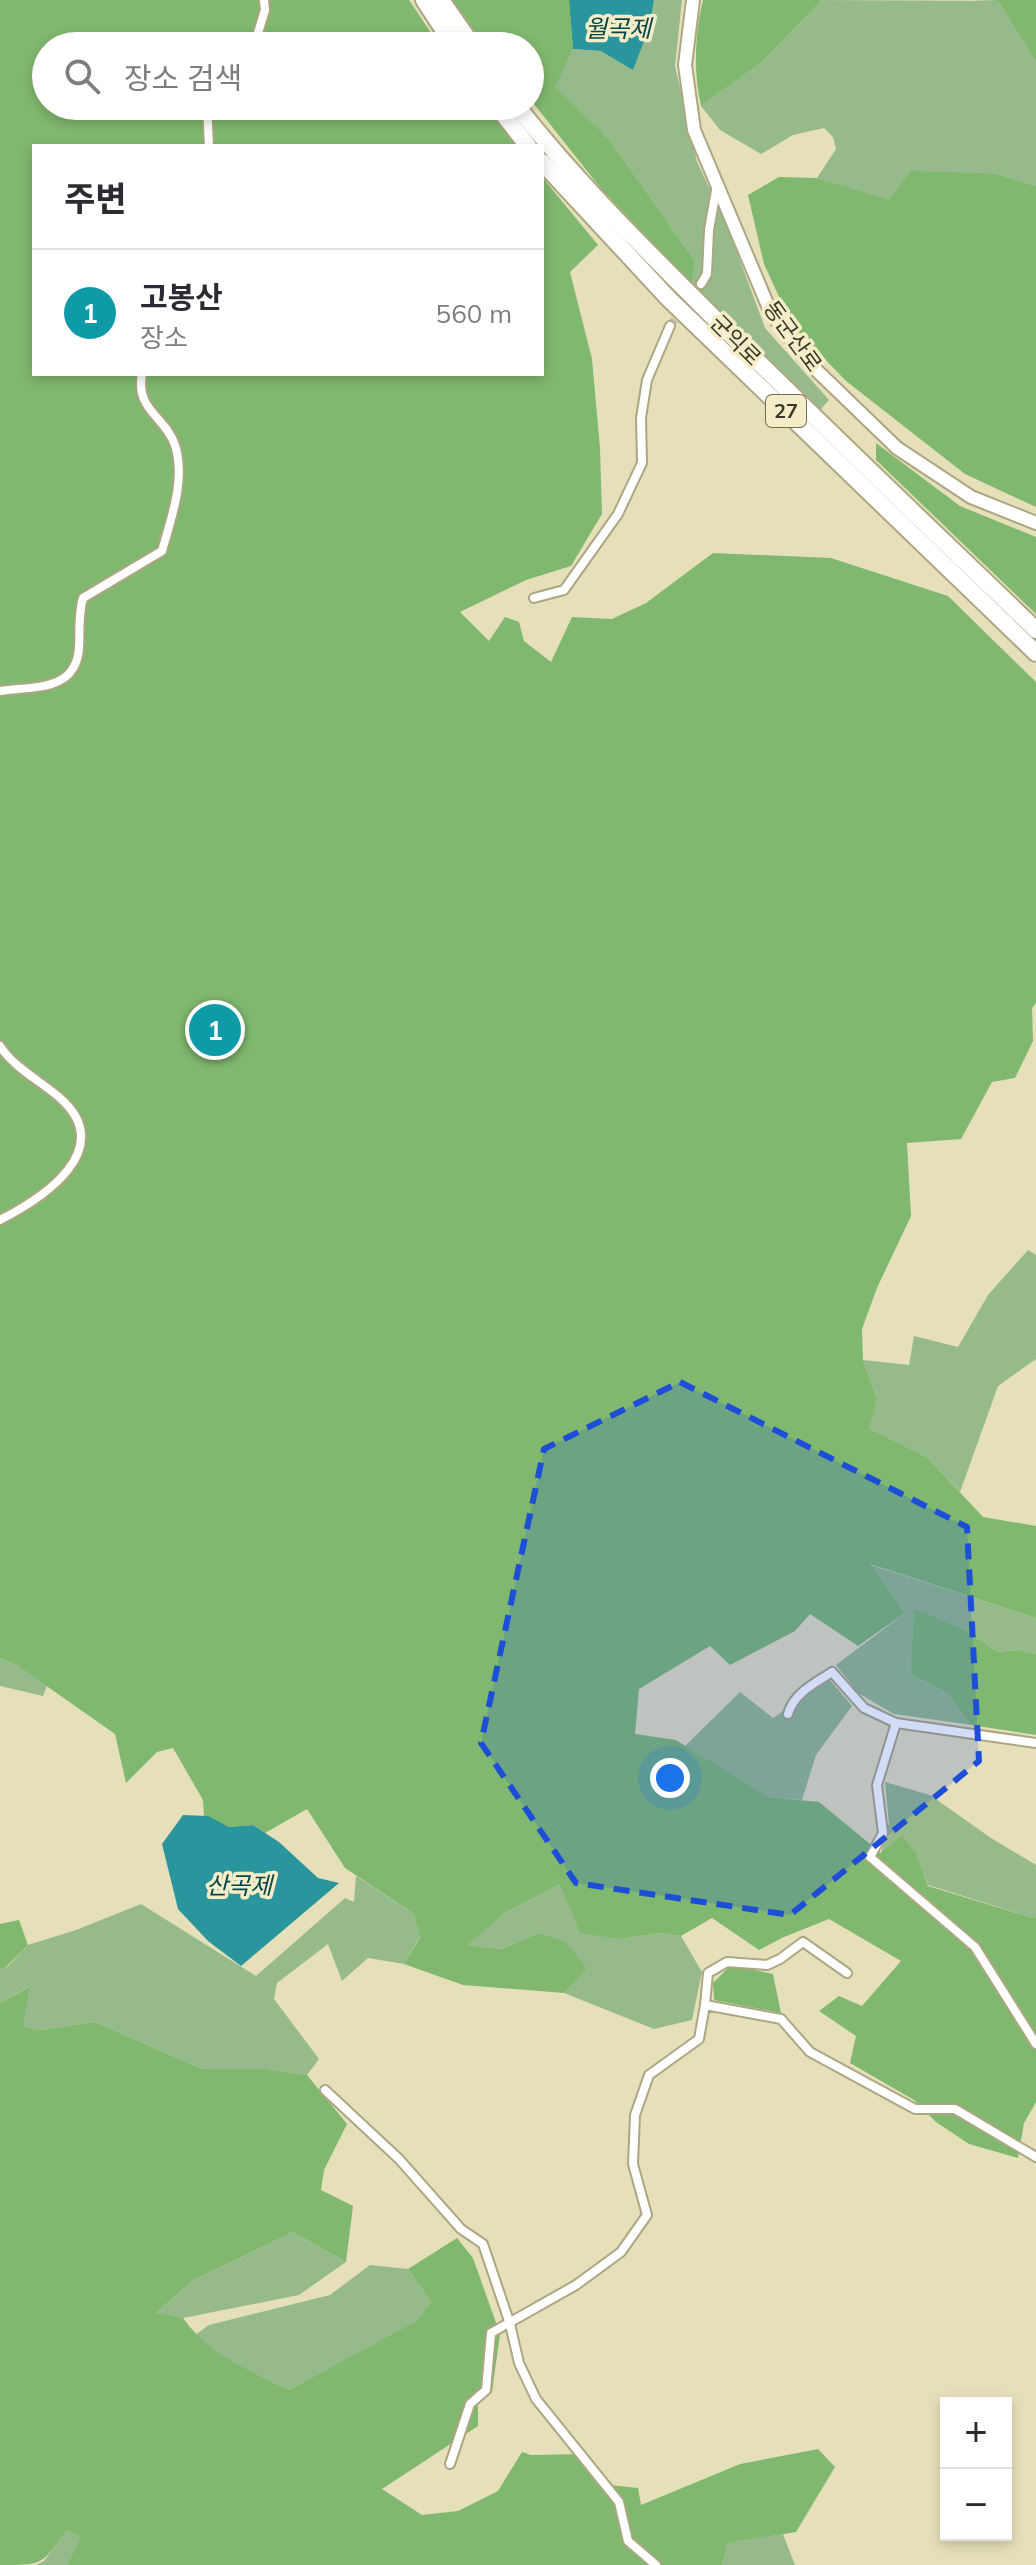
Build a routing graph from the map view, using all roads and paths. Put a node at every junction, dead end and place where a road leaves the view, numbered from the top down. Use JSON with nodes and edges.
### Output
{"nodes":[{"id":1,"x":264,"y":0,"type":"edge"},
{"id":2,"x":424,"y":0,"type":"edge"},
{"id":3,"x":441,"y":0,"type":"edge"},
{"id":4,"x":693,"y":0,"type":"edge"},
{"id":5,"x":258,"y":32,"type":"edge"},
{"id":6,"x":445,"y":32,"type":"edge"},
{"id":7,"x":463,"y":32,"type":"edge"},
{"id":8,"x":208,"y":120,"type":"edge"},
{"id":9,"x":508,"y":120,"type":"edge"},
{"id":10,"x":529,"y":120,"type":"edge"},
{"id":11,"x":209,"y":144,"type":"edge"},
{"id":12,"x":526,"y":144,"type":"edge"},
{"id":13,"x":544,"y":164,"type":"edge"},
{"id":14,"x":717,"y":184,"type":"junction"},
{"id":15,"x":701,"y":284,"type":"tunnel mouth"},
{"id":16,"x":670,"y":326,"type":"tunnel mouth"},
{"id":17,"x":142,"y":376,"type":"edge"},
{"id":18,"x":1036,"y":523,"type":"edge"},
{"id":19,"x":534,"y":598,"type":"dead end"},
{"id":20,"x":1036,"y":630,"type":"edge"},
{"id":21,"x":1036,"y":653,"type":"edge"},
{"id":22,"x":0,"y":691,"type":"edge"},
{"id":23,"x":0,"y":1046,"type":"edge"},
{"id":24,"x":0,"y":1220,"type":"edge"},
{"id":25,"x":788,"y":1714,"type":"dead end"},
{"id":26,"x":896,"y":1723,"type":"junction"},
{"id":27,"x":1036,"y":1743,"type":"edge"},
{"id":28,"x":847,"y":1973,"type":"dead end"},
{"id":29,"x":705,"y":2005,"type":"junction"},
{"id":30,"x":1036,"y":2044,"type":"edge"},
{"id":31,"x":325,"y":2090,"type":"dead end"},
{"id":32,"x":1036,"y":2157,"type":"edge"},
{"id":33,"x":510,"y":2324,"type":"junction"},
{"id":34,"x":450,"y":2464,"type":"dead end"},
{"id":35,"x":656,"y":2565,"type":"edge"}],
"edges":[{"from":1,"to":5,"type":"street"},
{"from":2,"to":6,"type":"highway"},
{"from":3,"to":7,"type":"highway"},
{"from":4,"to":14,"type":"street","name":"동군산로"},
{"from":8,"to":11,"type":"street"},
{"from":9,"to":12,"type":"highway"},
{"from":10,"to":20,"type":"highway","name":"군익로","number":"27"},
{"from":13,"to":21,"type":"highway","name":"군익로","number":"27"},
{"from":14,"to":15,"type":"street"},
{"from":14,"to":18,"type":"street","name":"동군산로"},
{"from":16,"to":19,"type":"street"},
{"from":17,"to":22,"type":"street"},
{"from":23,"to":24,"type":"street"},
{"from":25,"to":26,"type":"street"},
{"from":26,"to":27,"type":"street"},
{"from":26,"to":30,"type":"street"},
{"from":28,"to":29,"type":"street"},
{"from":29,"to":32,"type":"street"},
{"from":29,"to":33,"type":"street"},
{"from":31,"to":33,"type":"street"},
{"from":33,"to":34,"type":"street"},
{"from":33,"to":35,"type":"street"}]}
